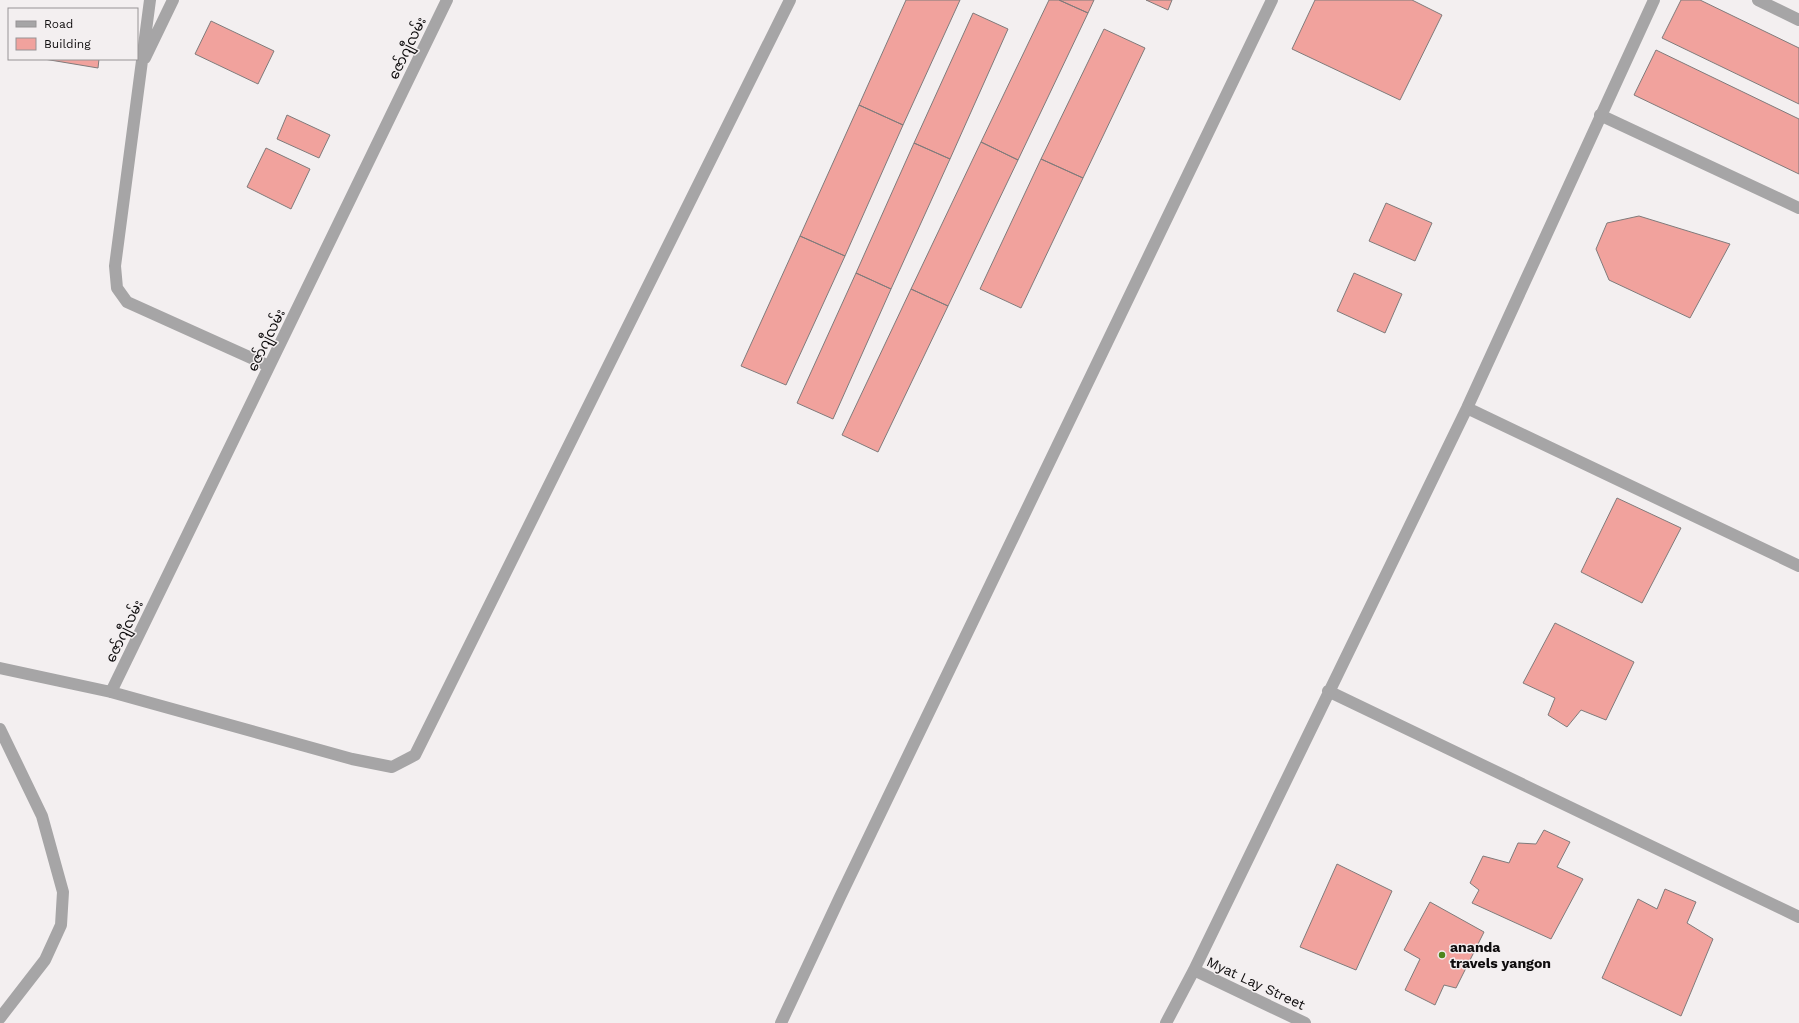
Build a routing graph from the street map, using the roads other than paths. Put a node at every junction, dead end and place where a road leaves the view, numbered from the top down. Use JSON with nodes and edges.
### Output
{"nodes":[{"id":1,"x":150,"y":0,"type":"edge"},
{"id":2,"x":173,"y":0,"type":"edge"},
{"id":3,"x":447,"y":0,"type":"edge"},
{"id":4,"x":790,"y":0,"type":"edge"},
{"id":5,"x":1272,"y":0,"type":"edge"},
{"id":6,"x":1654,"y":0,"type":"edge"},
{"id":7,"x":1758,"y":0,"type":"edge"},
{"id":8,"x":1799,"y":20,"type":"edge"},
{"id":9,"x":140,"y":68,"type":"junction"},
{"id":10,"x":1600,"y":115,"type":"junction"},
{"id":11,"x":1799,"y":208,"type":"edge"},
{"id":12,"x":269,"y":366,"type":"junction"},
{"id":13,"x":1467,"y":408,"type":"junction"},
{"id":14,"x":1799,"y":566,"type":"edge"},
{"id":15,"x":0,"y":668,"type":"edge"},
{"id":16,"x":1328,"y":691,"type":"junction"},
{"id":17,"x":111,"y":692,"type":"junction"},
{"id":18,"x":0,"y":729,"type":"edge"},
{"id":19,"x":1799,"y":917,"type":"edge"},
{"id":20,"x":1194,"y":970,"type":"junction"},
{"id":21,"x":0,"y":1018,"type":"edge"},
{"id":22,"x":780,"y":1023,"type":"edge"},
{"id":23,"x":1166,"y":1023,"type":"edge"},
{"id":24,"x":1305,"y":1023,"type":"edge"}],
"edges":[{"from":1,"to":9,"type":"street"},
{"from":2,"to":9,"type":"street"},
{"from":3,"to":12,"type":"street","name":"ဇော်ဂျီလမ်း"},
{"from":4,"to":17,"type":"street"},
{"from":5,"to":22,"type":"street"},
{"from":6,"to":10,"type":"street"},
{"from":7,"to":8,"type":"street"},
{"from":9,"to":12,"type":"street"},
{"from":10,"to":11,"type":"street"},
{"from":10,"to":13,"type":"street"},
{"from":12,"to":17,"type":"street","name":"ဇော်ဂျီလမ်း"},
{"from":13,"to":14,"type":"street"},
{"from":13,"to":16,"type":"street"},
{"from":15,"to":17,"type":"street"},
{"from":16,"to":19,"type":"street"},
{"from":16,"to":20,"type":"street"},
{"from":18,"to":21,"type":"street"},
{"from":20,"to":23,"type":"street"},
{"from":20,"to":24,"type":"street","name":"Myat Lay Street"}]}
